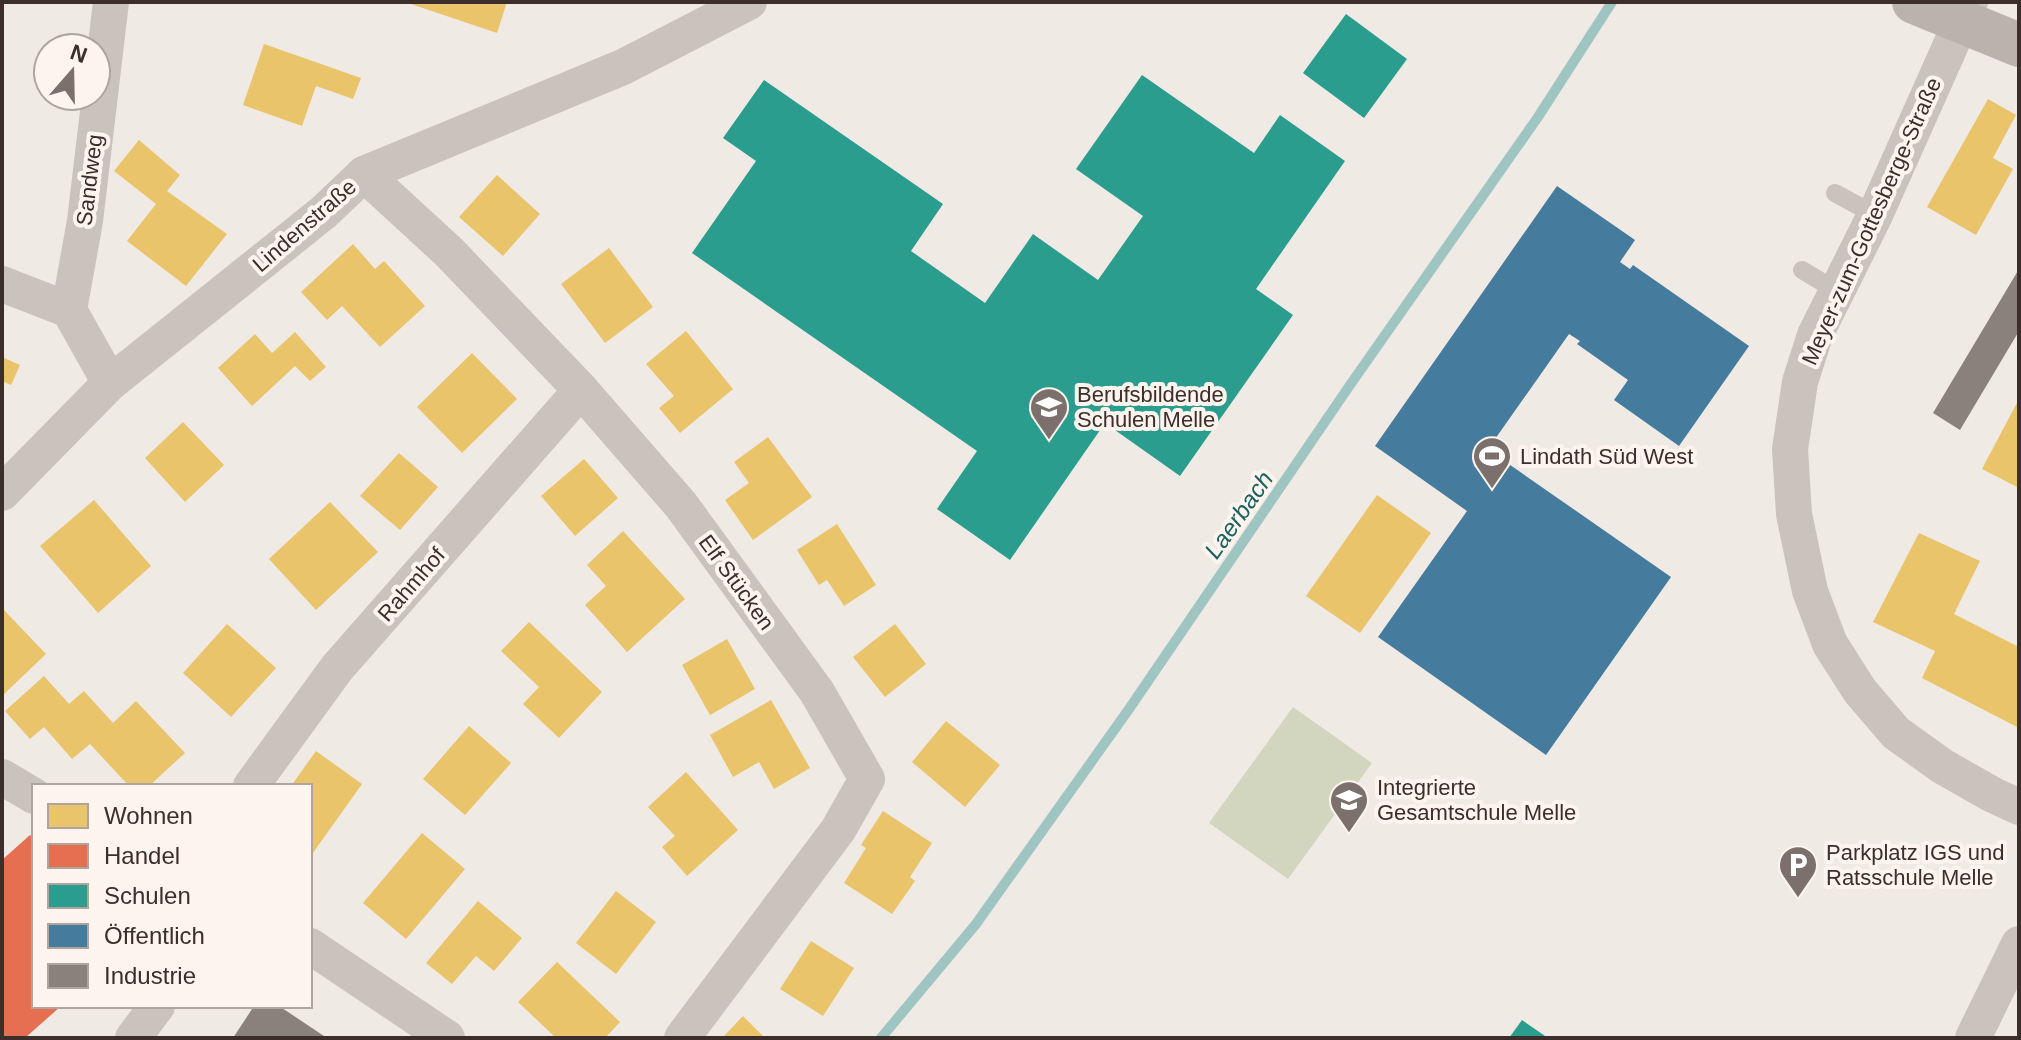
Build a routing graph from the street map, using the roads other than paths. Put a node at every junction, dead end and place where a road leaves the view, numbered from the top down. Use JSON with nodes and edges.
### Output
{"nodes":[{"id":1,"x":111,"y":2,"type":"edge"},
{"id":2,"x":749,"y":2,"type":"edge"},
{"id":3,"x":1914,"y":2,"type":"edge"},
{"id":4,"x":1966,"y":12,"type":"edge"},
{"id":5,"x":2019,"y":45,"type":"edge"},
{"id":6,"x":364,"y":174,"type":"junction"},
{"id":7,"x":1835,"y":193,"type":"dead end"},
{"id":8,"x":1875,"y":215,"type":"junction"},
{"id":9,"x":1802,"y":270,"type":"dead end"},
{"id":10,"x":2,"y":284,"type":"edge"},
{"id":11,"x":1837,"y":291,"type":"junction"},
{"id":12,"x":69,"y":310,"type":"junction"},
{"id":13,"x":110,"y":383,"type":"junction"},
{"id":14,"x":581,"y":390,"type":"junction"},
{"id":15,"x":2,"y":493,"type":"edge"},
{"id":16,"x":2,"y":777,"type":"edge"},
{"id":17,"x":252,"y":784,"type":"edge"},
{"id":18,"x":32,"y":795,"type":"edge"},
{"id":19,"x":2019,"y":807,"type":"edge"},
{"id":20,"x":2019,"y":944,"type":"edge"},
{"id":21,"x":312,"y":947,"type":"edge"},
{"id":22,"x":156,"y":1008,"type":"edge"},
{"id":23,"x":133,"y":1038,"type":"edge"},
{"id":24,"x":447,"y":1038,"type":"edge"},
{"id":25,"x":682,"y":1038,"type":"edge"},
{"id":26,"x":1973,"y":1038,"type":"edge"}],
"edges":[{"from":1,"to":12,"type":"street","name":"Sandweg"},
{"from":2,"to":6,"type":"street","name":"Lindenstraße"},
{"from":3,"to":4,"type":"main road"},
{"from":4,"to":5,"type":"main road"},
{"from":4,"to":8,"type":"street","name":"Meyer-zum-Gottesberge-Straße"},
{"from":6,"to":13,"type":"street","name":"Lindenstraße"},
{"from":6,"to":14,"type":"street","name":"Elf Stücken"},
{"from":7,"to":8,"type":"lane"},
{"from":8,"to":11,"type":"street","name":"Meyer-zum-Gottesberge-Straße"},
{"from":9,"to":11,"type":"lane"},
{"from":10,"to":12,"type":"street"},
{"from":11,"to":19,"type":"street","name":"Meyer-zum-Gottesberge-Straße"},
{"from":12,"to":13,"type":"street"},
{"from":13,"to":15,"type":"street","name":"Lindenstraße"},
{"from":14,"to":17,"type":"street","name":"Rahmhof"},
{"from":14,"to":25,"type":"street","name":"Elf Stücken"},
{"from":16,"to":18,"type":"street"},
{"from":20,"to":26,"type":"street"},
{"from":21,"to":24,"type":"street"},
{"from":22,"to":23,"type":"street"}]}
